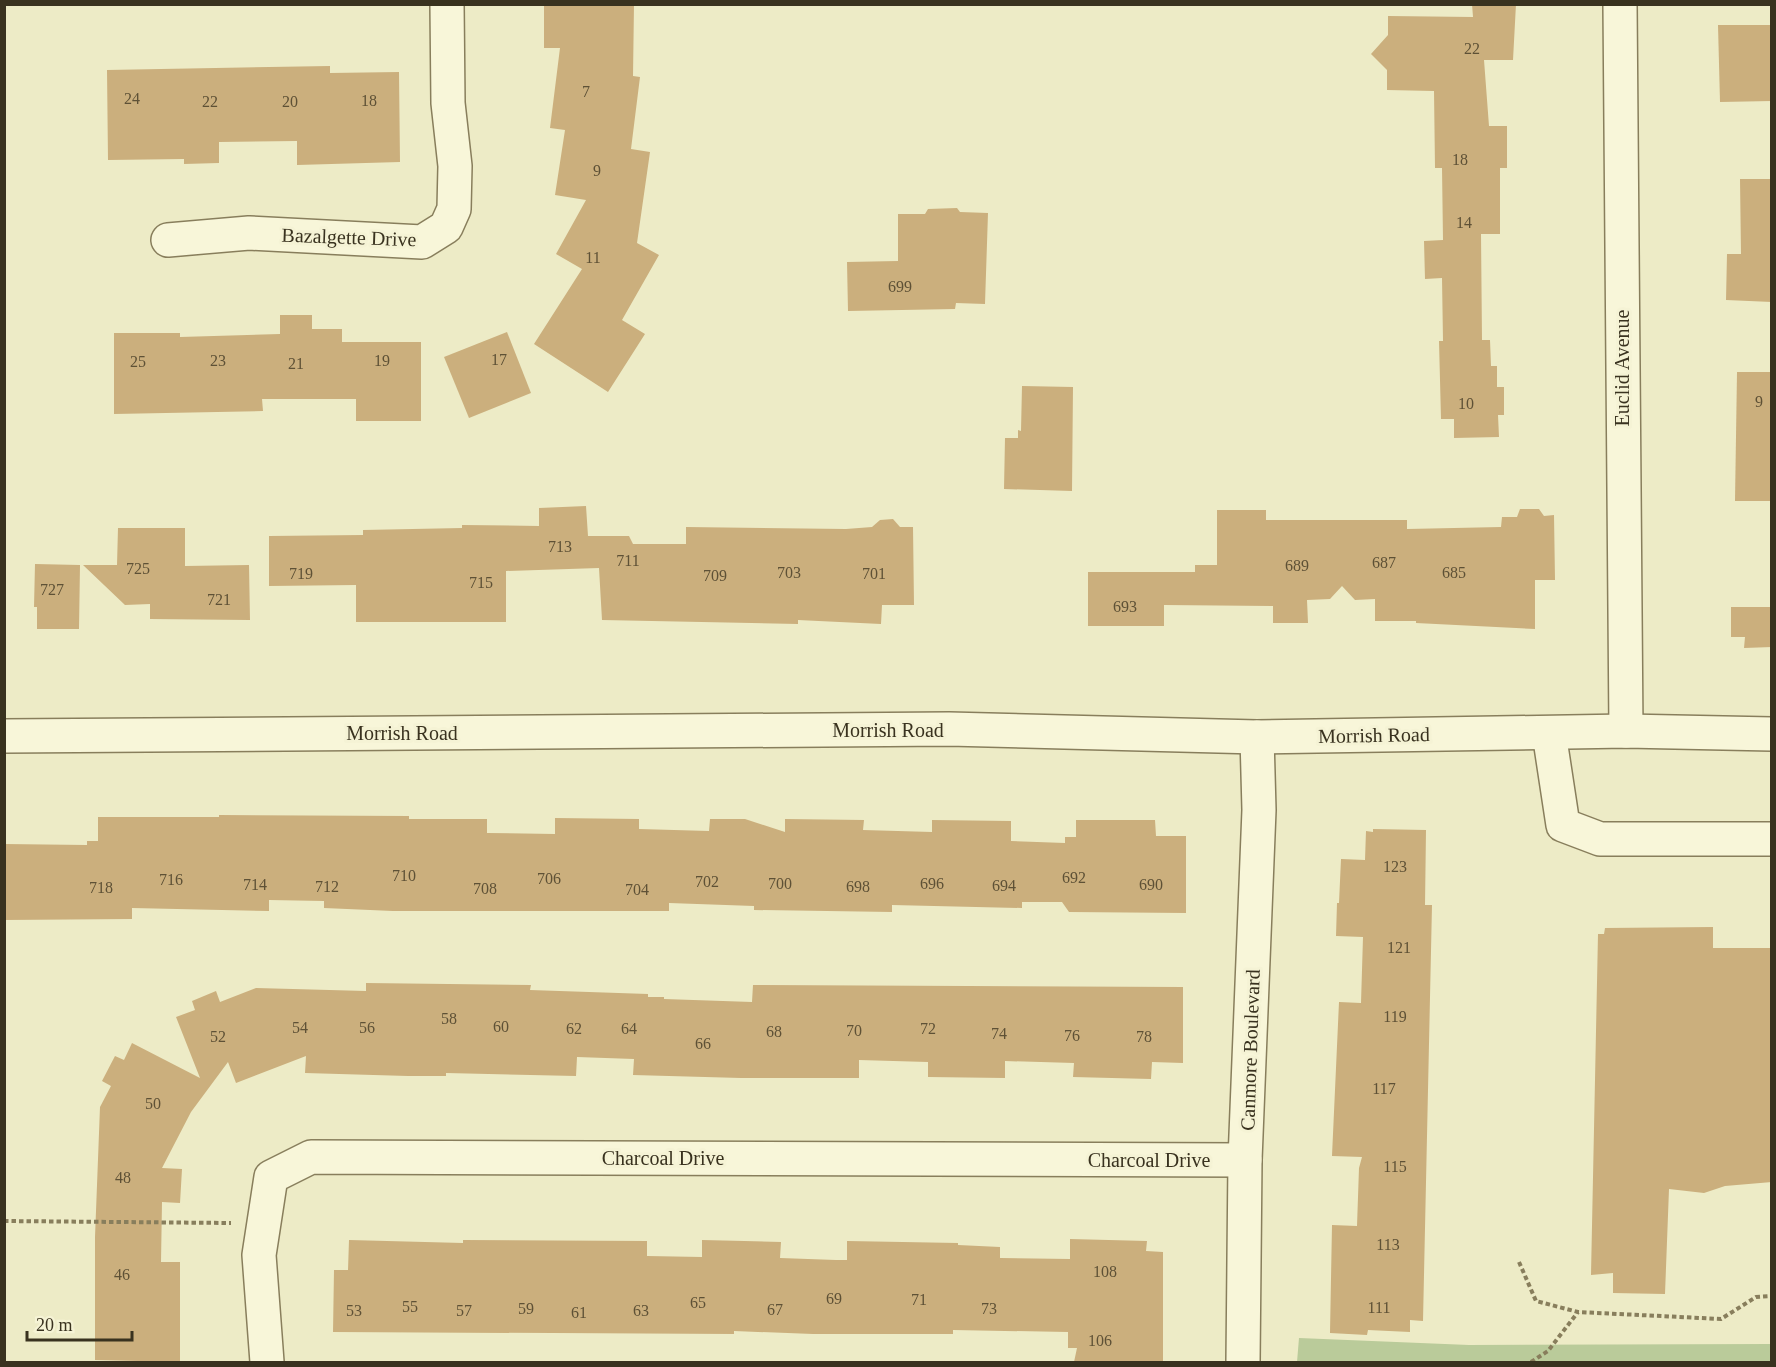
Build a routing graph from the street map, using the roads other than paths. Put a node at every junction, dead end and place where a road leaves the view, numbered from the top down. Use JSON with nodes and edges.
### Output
{"nodes":[{"id":1,"x":447,"y":4,"type":"edge"},
{"id":2,"x":1620,"y":4,"type":"edge"},
{"id":3,"x":168,"y":240,"type":"dead end"},
{"id":4,"x":1626,"y":731,"type":"junction"},
{"id":5,"x":1549,"y":733,"type":"junction"},
{"id":6,"x":1772,"y":734,"type":"edge"},
{"id":7,"x":4,"y":736,"type":"edge"},
{"id":8,"x":1257,"y":737,"type":"junction"},
{"id":9,"x":1772,"y":839,"type":"edge"},
{"id":10,"x":1245,"y":1160,"type":"junction"},
{"id":11,"x":267,"y":1362,"type":"edge"},
{"id":12,"x":1243,"y":1362,"type":"edge"}],
"edges":[{"from":1,"to":3,"type":"street","name":"Bazalgette Drive"},
{"from":2,"to":4,"type":"street","name":"Euclid Avenue"},
{"from":4,"to":5,"type":"street","name":"Morrish Road"},
{"from":4,"to":6,"type":"street","name":"Morrish Road"},
{"from":5,"to":8,"type":"street","name":"Morrish Road"},
{"from":5,"to":9,"type":"street"},
{"from":7,"to":8,"type":"street","name":"Morrish Road"},
{"from":8,"to":10,"type":"street","name":"Canmore Boulevard"},
{"from":10,"to":11,"type":"street","name":"Charcoal Drive"},
{"from":10,"to":12,"type":"street","name":"Canmore Boulevard"}]}
